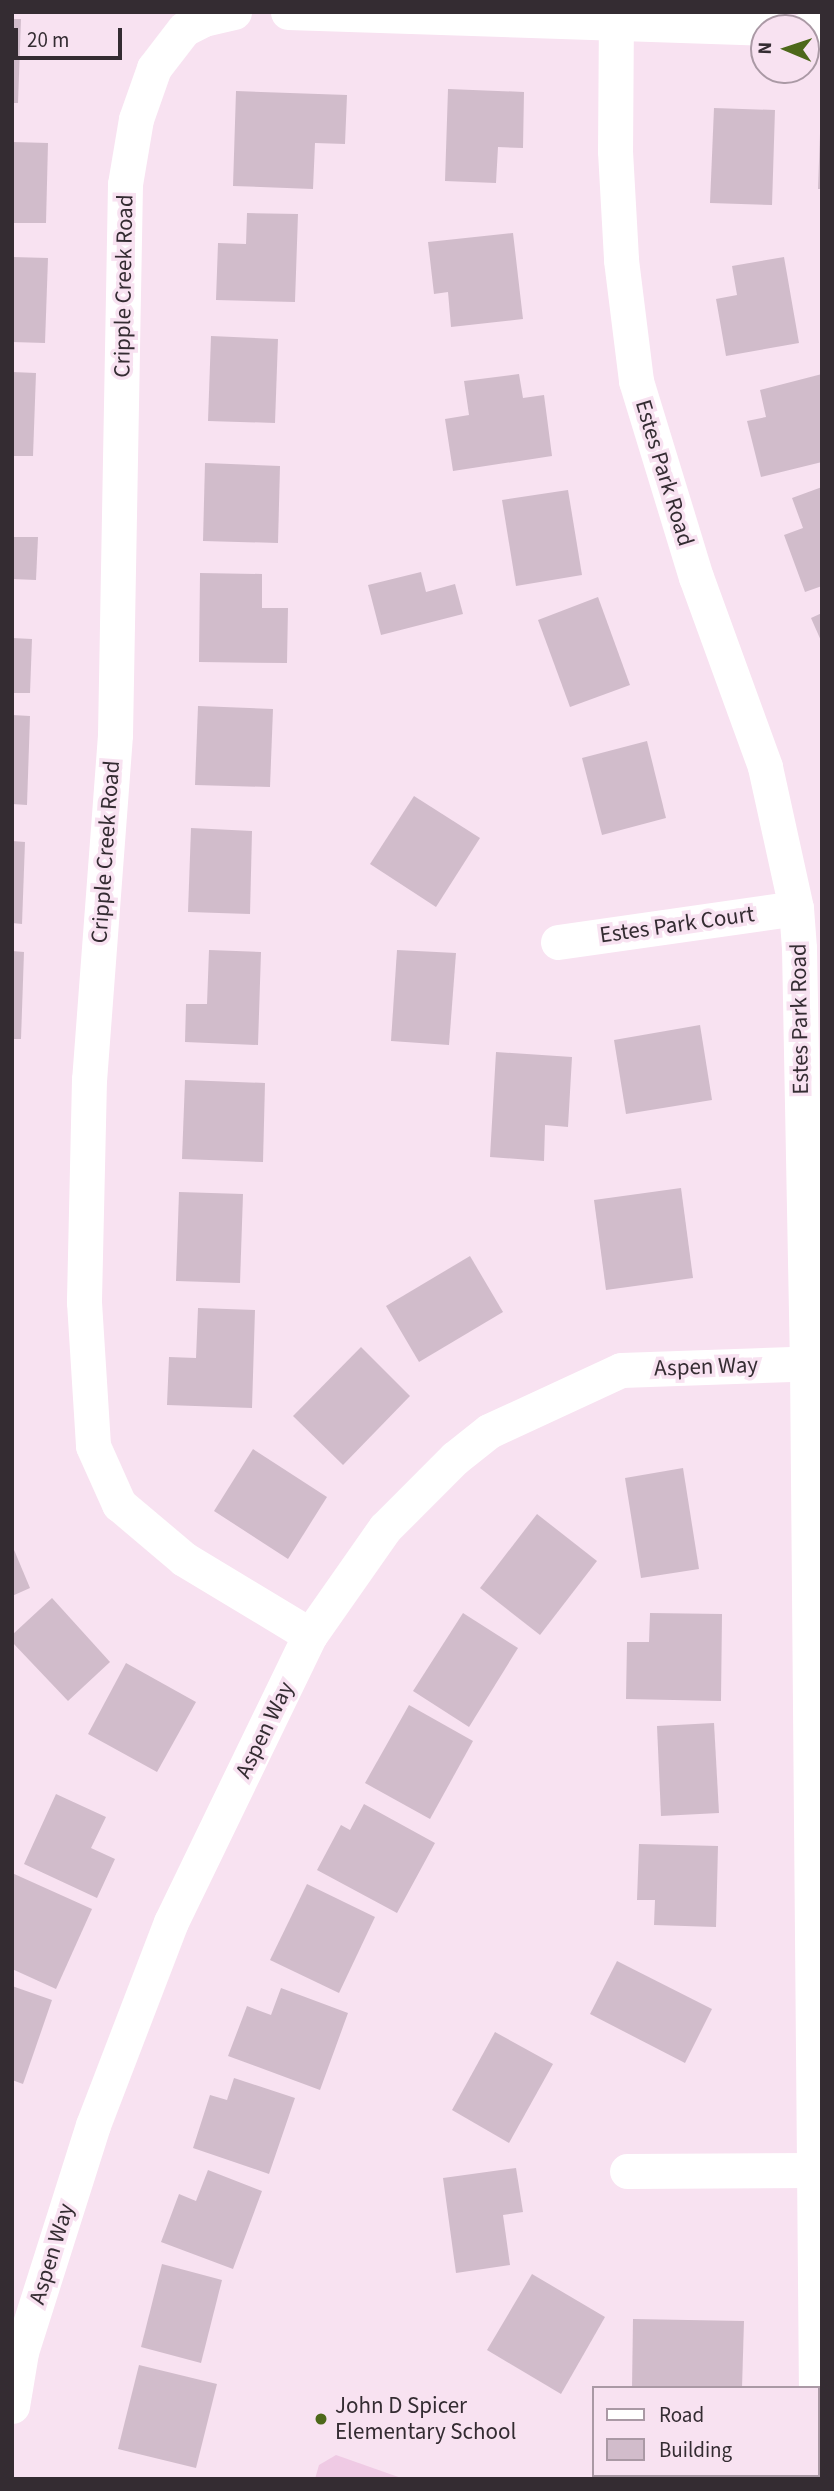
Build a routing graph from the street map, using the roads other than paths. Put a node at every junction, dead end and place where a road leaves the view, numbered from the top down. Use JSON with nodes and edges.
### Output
{"nodes":[{"id":1,"x":233,"y":12,"type":"edge"},
{"id":2,"x":288,"y":12,"type":"edge"},
{"id":3,"x":616,"y":18,"type":"edge"},
{"id":4,"x":750,"y":26,"type":"edge"},
{"id":5,"x":796,"y":908,"type":"junction"},
{"id":6,"x":558,"y":942,"type":"dead end"},
{"id":7,"x":814,"y":1363,"type":"edge"},
{"id":8,"x":310,"y":1635,"type":"junction"},
{"id":9,"x":814,"y":2169,"type":"junction"},
{"id":10,"x":626,"y":2171,"type":"dead end"},
{"id":11,"x":818,"y":2255,"type":"edge"},
{"id":12,"x":816,"y":2386,"type":"edge"},
{"id":13,"x":12,"y":2406,"type":"edge"}],
"edges":[{"from":1,"to":8,"type":"street","name":"Cripple Creek Road"},
{"from":2,"to":3,"type":"street"},
{"from":3,"to":4,"type":"street"},
{"from":3,"to":5,"type":"street","name":"Estes Park Road"},
{"from":5,"to":6,"type":"street","name":"Estes Park Court"},
{"from":5,"to":7,"type":"street","name":"Estes Park Road"},
{"from":7,"to":8,"type":"street","name":"Aspen Way"},
{"from":7,"to":9,"type":"street","name":"Estes Park Road"},
{"from":8,"to":13,"type":"street","name":"Aspen Way"},
{"from":9,"to":10,"type":"street"},
{"from":9,"to":11,"type":"street","name":"Estes Park Road"},
{"from":11,"to":12,"type":"street","name":"Estes Park Road"}]}
